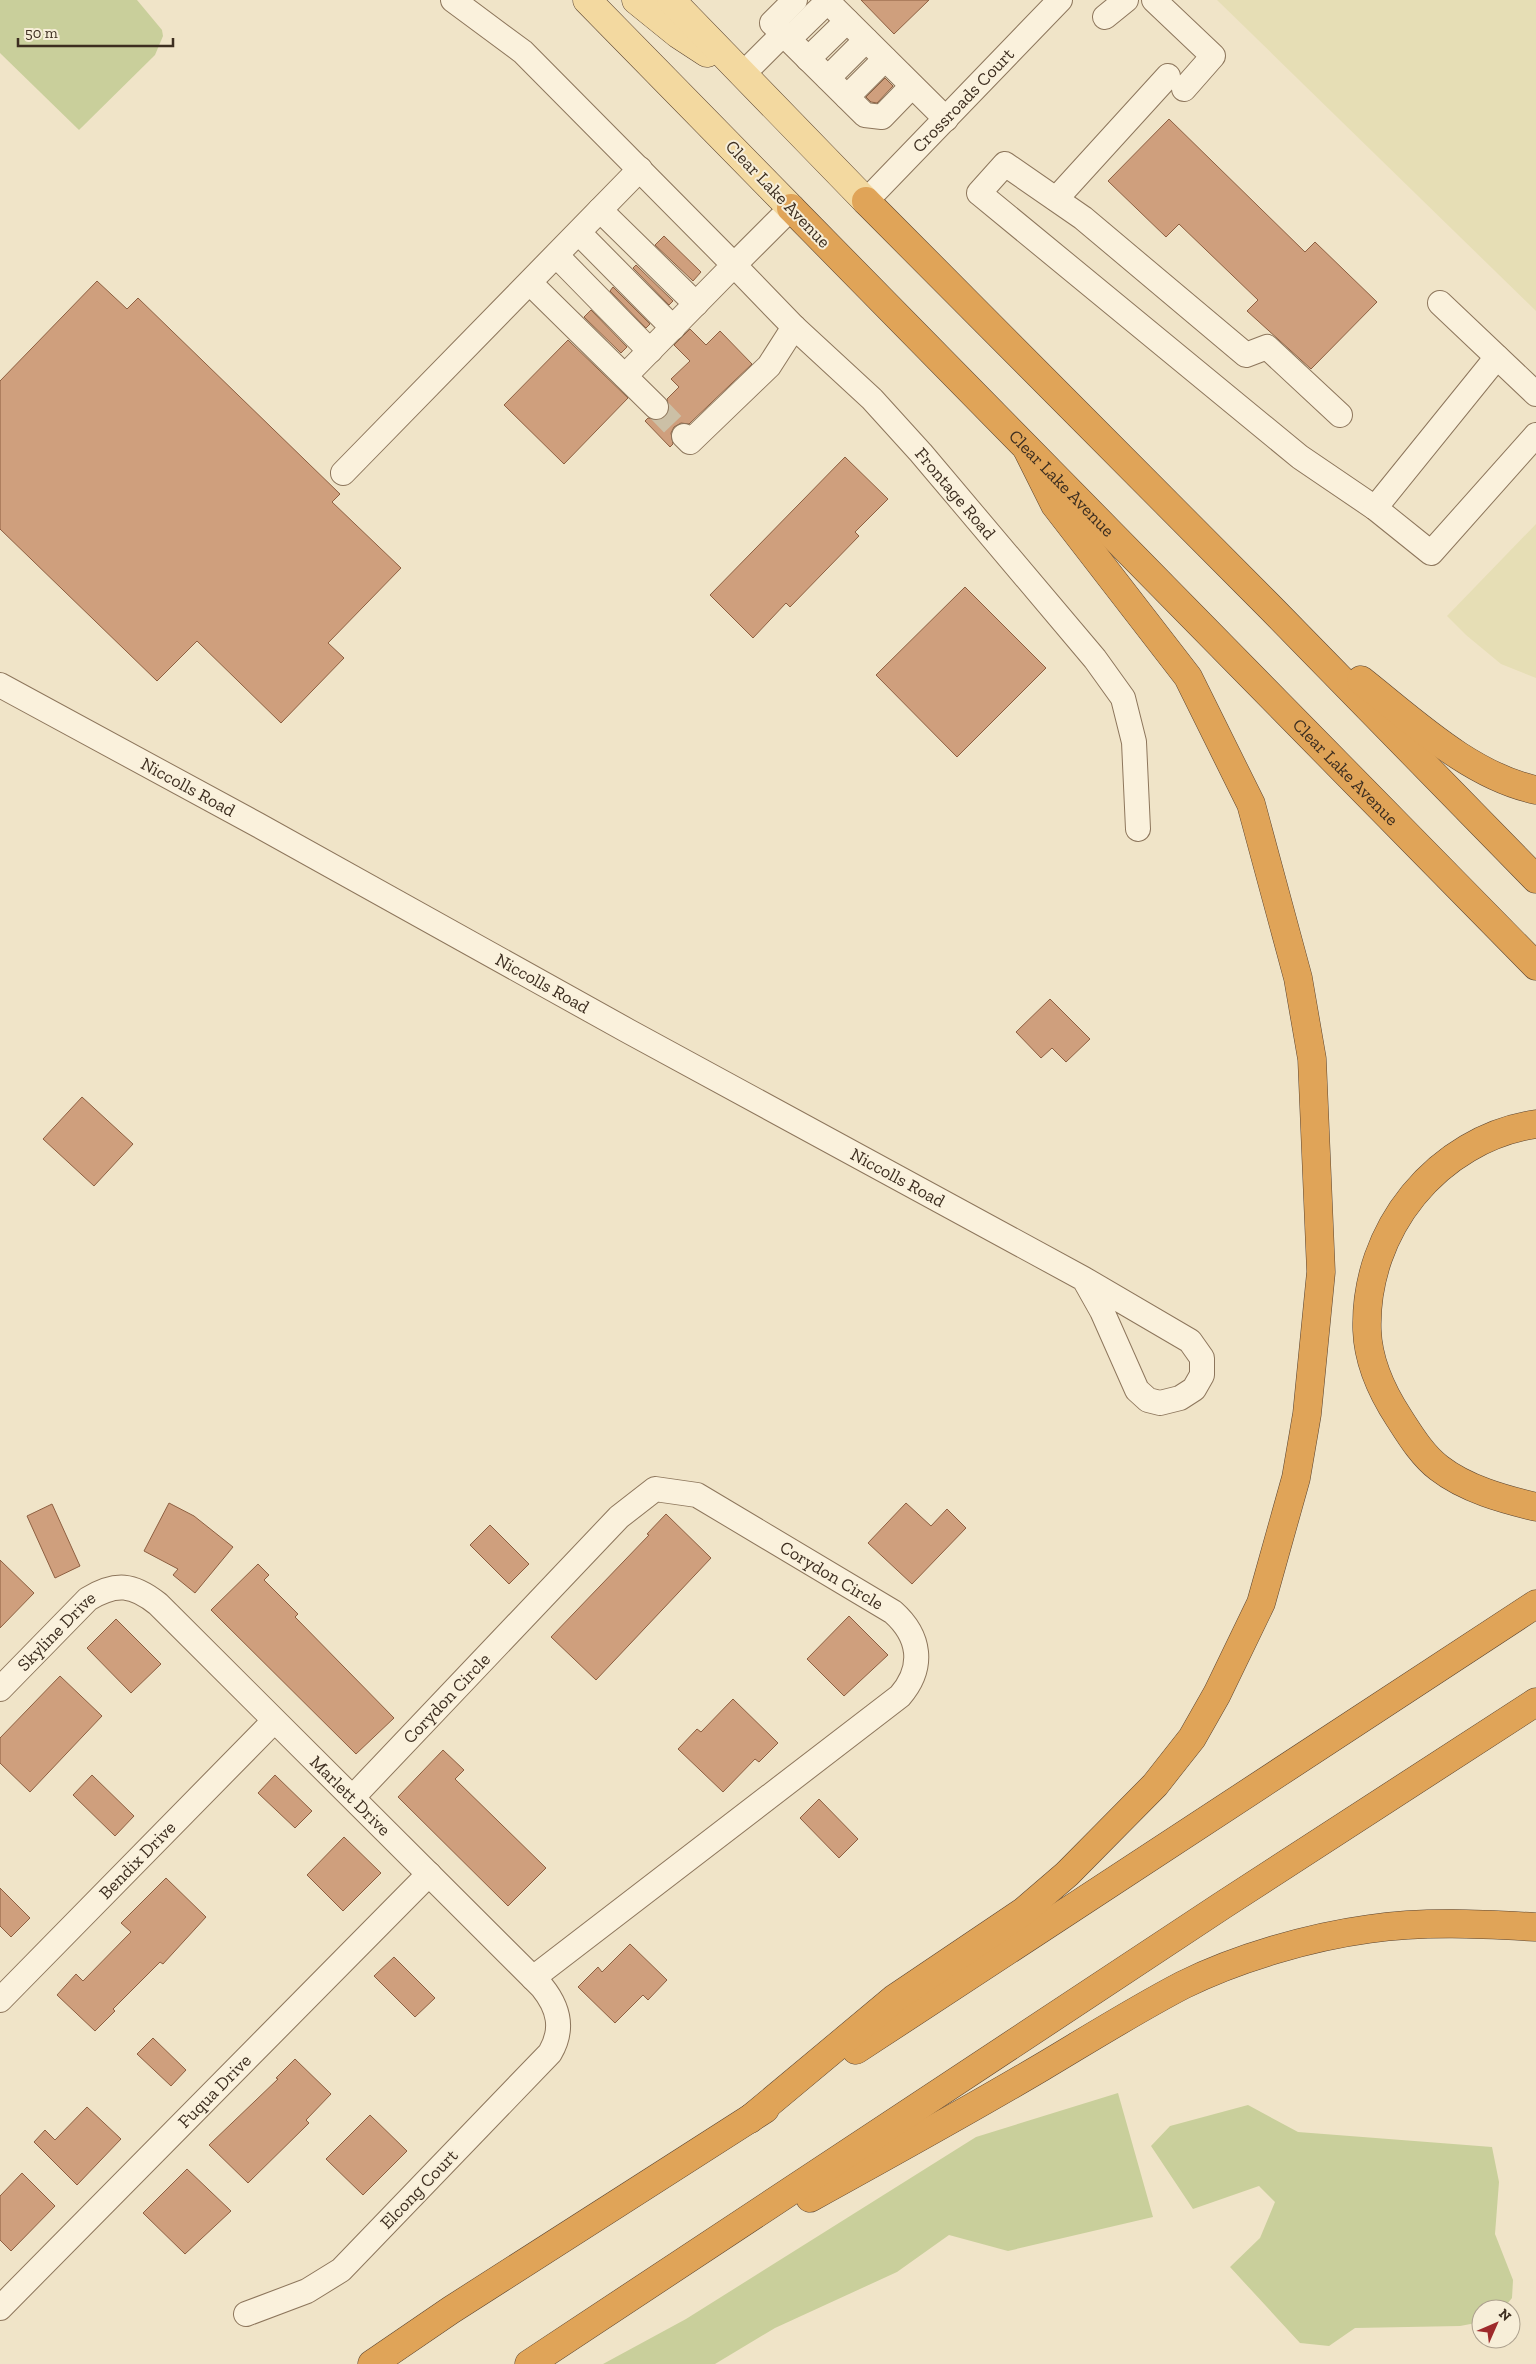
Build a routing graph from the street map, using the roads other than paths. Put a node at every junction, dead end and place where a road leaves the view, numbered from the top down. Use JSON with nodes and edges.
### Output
{"nodes":[{"id":1,"x":453,"y":0,"type":"edge"},
{"id":2,"x":587,"y":0,"type":"edge"},
{"id":3,"x":636,"y":0,"type":"edge"},
{"id":4,"x":671,"y":0,"type":"edge"},
{"id":5,"x":795,"y":0,"type":"edge"},
{"id":6,"x":1060,"y":0,"type":"edge"},
{"id":7,"x":1126,"y":0,"type":"edge"},
{"id":8,"x":1154,"y":0,"type":"edge"},
{"id":9,"x":827,"y":1,"type":"edge"},
{"id":10,"x":1105,"y":17,"type":"dead end"},
{"id":11,"x":847,"y":21,"type":"junction"},
{"id":12,"x":786,"y":37,"type":"junction"},
{"id":13,"x":866,"y":40,"type":"junction"},
{"id":14,"x":885,"y":58,"type":"junction"},
{"id":15,"x":808,"y":59,"type":"junction"},
{"id":16,"x":740,"y":70,"type":"junction"},
{"id":17,"x":828,"y":78,"type":"junction"},
{"id":18,"x":912,"y":86,"type":"junction"},
{"id":19,"x":847,"y":97,"type":"junction"},
{"id":20,"x":946,"y":120,"type":"junction"},
{"id":21,"x":640,"y":169,"type":"junction"},
{"id":22,"x":1056,"y":199,"type":"junction"},
{"id":23,"x":866,"y":201,"type":"junction"},
{"id":24,"x":791,"y":208,"type":"junction"},
{"id":25,"x":600,"y":210,"type":"junction"},
{"id":26,"x":579,"y":233,"type":"junction"},
{"id":27,"x":557,"y":256,"type":"junction"},
{"id":28,"x":734,"y":265,"type":"junction"},
{"id":29,"x":530,"y":283,"type":"junction"},
{"id":30,"x":1440,"y":303,"type":"dead end"},
{"id":31,"x":696,"y":304,"type":"junction"},
{"id":32,"x":794,"y":327,"type":"junction"},
{"id":33,"x":673,"y":328,"type":"junction"},
{"id":34,"x":650,"y":351,"type":"junction"},
{"id":35,"x":1497,"y":357,"type":"junction"},
{"id":36,"x":625,"y":376,"type":"junction"},
{"id":37,"x":1536,"y":394,"type":"edge"},
{"id":38,"x":656,"y":407,"type":"tunnel mouth"},
{"id":39,"x":1340,"y":415,"type":"dead end"},
{"id":40,"x":684,"y":436,"type":"dead end"},
{"id":41,"x":1536,"y":436,"type":"edge"},
{"id":42,"x":1027,"y":449,"type":"junction"},
{"id":43,"x":343,"y":473,"type":"dead end"},
{"id":44,"x":1375,"y":508,"type":"junction"},
{"id":45,"x":1268,"y":606,"type":"junction"},
{"id":46,"x":0,"y":685,"type":"edge"},
{"id":47,"x":1536,"y":790,"type":"edge"},
{"id":48,"x":1138,"y":829,"type":"dead end"},
{"id":49,"x":1536,"y":879,"type":"edge"},
{"id":50,"x":1536,"y":966,"type":"edge"},
{"id":51,"x":1536,"y":1124,"type":"edge"},
{"id":52,"x":1084,"y":1279,"type":"junction"},
{"id":53,"x":1536,"y":1507,"type":"edge"},
{"id":54,"x":120,"y":1586,"type":"joint"},
{"id":55,"x":1536,"y":1604,"type":"edge"},
{"id":56,"x":0,"y":1688,"type":"edge"},
{"id":57,"x":1536,"y":1702,"type":"edge"},
{"id":58,"x":274,"y":1721,"type":"junction"},
{"id":59,"x":353,"y":1797,"type":"junction"},
{"id":60,"x":429,"y":1874,"type":"junction"},
{"id":61,"x":1536,"y":1927,"type":"edge"},
{"id":62,"x":533,"y":1978,"type":"junction"},
{"id":63,"x":0,"y":2000,"type":"edge"},
{"id":64,"x":560,"y":2026,"type":"joint"},
{"id":65,"x":750,"y":2119,"type":"junction"},
{"id":66,"x":630,"y":2298,"type":"junction"},
{"id":67,"x":0,"y":2308,"type":"edge"},
{"id":68,"x":246,"y":2314,"type":"dead end"},
{"id":69,"x":372,"y":2364,"type":"edge"},
{"id":70,"x":528,"y":2364,"type":"edge"}],
"edges":[{"from":1,"to":21,"type":"street","name":"Frontage Road"},
{"from":2,"to":24,"type":"main road","name":"Clear Lake Avenue"},
{"from":3,"to":16,"type":"main road"},
{"from":4,"to":16,"type":"main road"},
{"from":5,"to":12,"type":"street"},
{"from":6,"to":20,"type":"street","name":"Crossroads Court"},
{"from":7,"to":10,"type":"street"},
{"from":8,"to":22,"type":"street"},
{"from":9,"to":11,"type":"street"},
{"from":9,"to":12,"type":"street"},
{"from":11,"to":13,"type":"street"},
{"from":11,"to":15,"type":"street"},
{"from":12,"to":15,"type":"street"},
{"from":12,"to":16,"type":"street"},
{"from":13,"to":14,"type":"street"},
{"from":13,"to":17,"type":"street"},
{"from":14,"to":18,"type":"street"},
{"from":14,"to":19,"type":"street"},
{"from":15,"to":17,"type":"street"},
{"from":16,"to":23,"type":"main road"},
{"from":17,"to":19,"type":"street"},
{"from":18,"to":19,"type":"street"},
{"from":18,"to":20,"type":"street"},
{"from":20,"to":23,"type":"street","name":"Crossroads Court"},
{"from":21,"to":25,"type":"street"},
{"from":21,"to":28,"type":"street","name":"Frontage Road"},
{"from":22,"to":39,"type":"street"},
{"from":22,"to":44,"type":"street"},
{"from":23,"to":45,"type":"highway"},
{"from":24,"to":28,"type":"street"},
{"from":24,"to":42,"type":"highway","name":"Clear Lake Avenue"},
{"from":25,"to":26,"type":"street"},
{"from":25,"to":31,"type":"street"},
{"from":26,"to":27,"type":"street"},
{"from":26,"to":33,"type":"street"},
{"from":27,"to":29,"type":"street"},
{"from":27,"to":34,"type":"street"},
{"from":28,"to":31,"type":"street"},
{"from":28,"to":32,"type":"street","name":"Frontage Road"},
{"from":29,"to":36,"type":"street"},
{"from":29,"to":43,"type":"street"},
{"from":30,"to":35,"type":"street"},
{"from":31,"to":33,"type":"street"},
{"from":32,"to":40,"type":"street"},
{"from":32,"to":48,"type":"street","name":"Frontage Road"},
{"from":33,"to":34,"type":"street"},
{"from":34,"to":36,"type":"street"},
{"from":35,"to":37,"type":"street"},
{"from":35,"to":44,"type":"street"},
{"from":36,"to":38,"type":"street"},
{"from":41,"to":44,"type":"street"},
{"from":42,"to":50,"type":"highway","name":"Clear Lake Avenue"},
{"from":42,"to":65,"type":"highway"},
{"from":45,"to":47,"type":"highway"},
{"from":45,"to":49,"type":"highway"},
{"from":46,"to":52,"type":"street","name":"Niccolls Road"},
{"from":51,"to":53,"type":"highway"},
{"from":52,"to":52,"type":"street","name":"Niccolls Road"},
{"from":54,"to":56,"type":"street","name":"Skyline Drive"},
{"from":54,"to":58,"type":"street","name":"Marlett Drive"},
{"from":55,"to":65,"type":"highway"},
{"from":57,"to":66,"type":"highway"},
{"from":58,"to":59,"type":"street","name":"Marlett Drive"},
{"from":58,"to":63,"type":"street","name":"Bendix Drive"},
{"from":59,"to":60,"type":"street","name":"Marlett Drive"},
{"from":59,"to":62,"type":"street","name":"Corydon Circle"},
{"from":60,"to":62,"type":"street","name":"Marlett Drive"},
{"from":60,"to":67,"type":"street","name":"Fuqua Drive"},
{"from":61,"to":66,"type":"highway"},
{"from":62,"to":64,"type":"street","name":"Marlett Drive"},
{"from":64,"to":68,"type":"street","name":"Elcong Court"},
{"from":65,"to":69,"type":"highway"},
{"from":66,"to":70,"type":"highway"}]}
